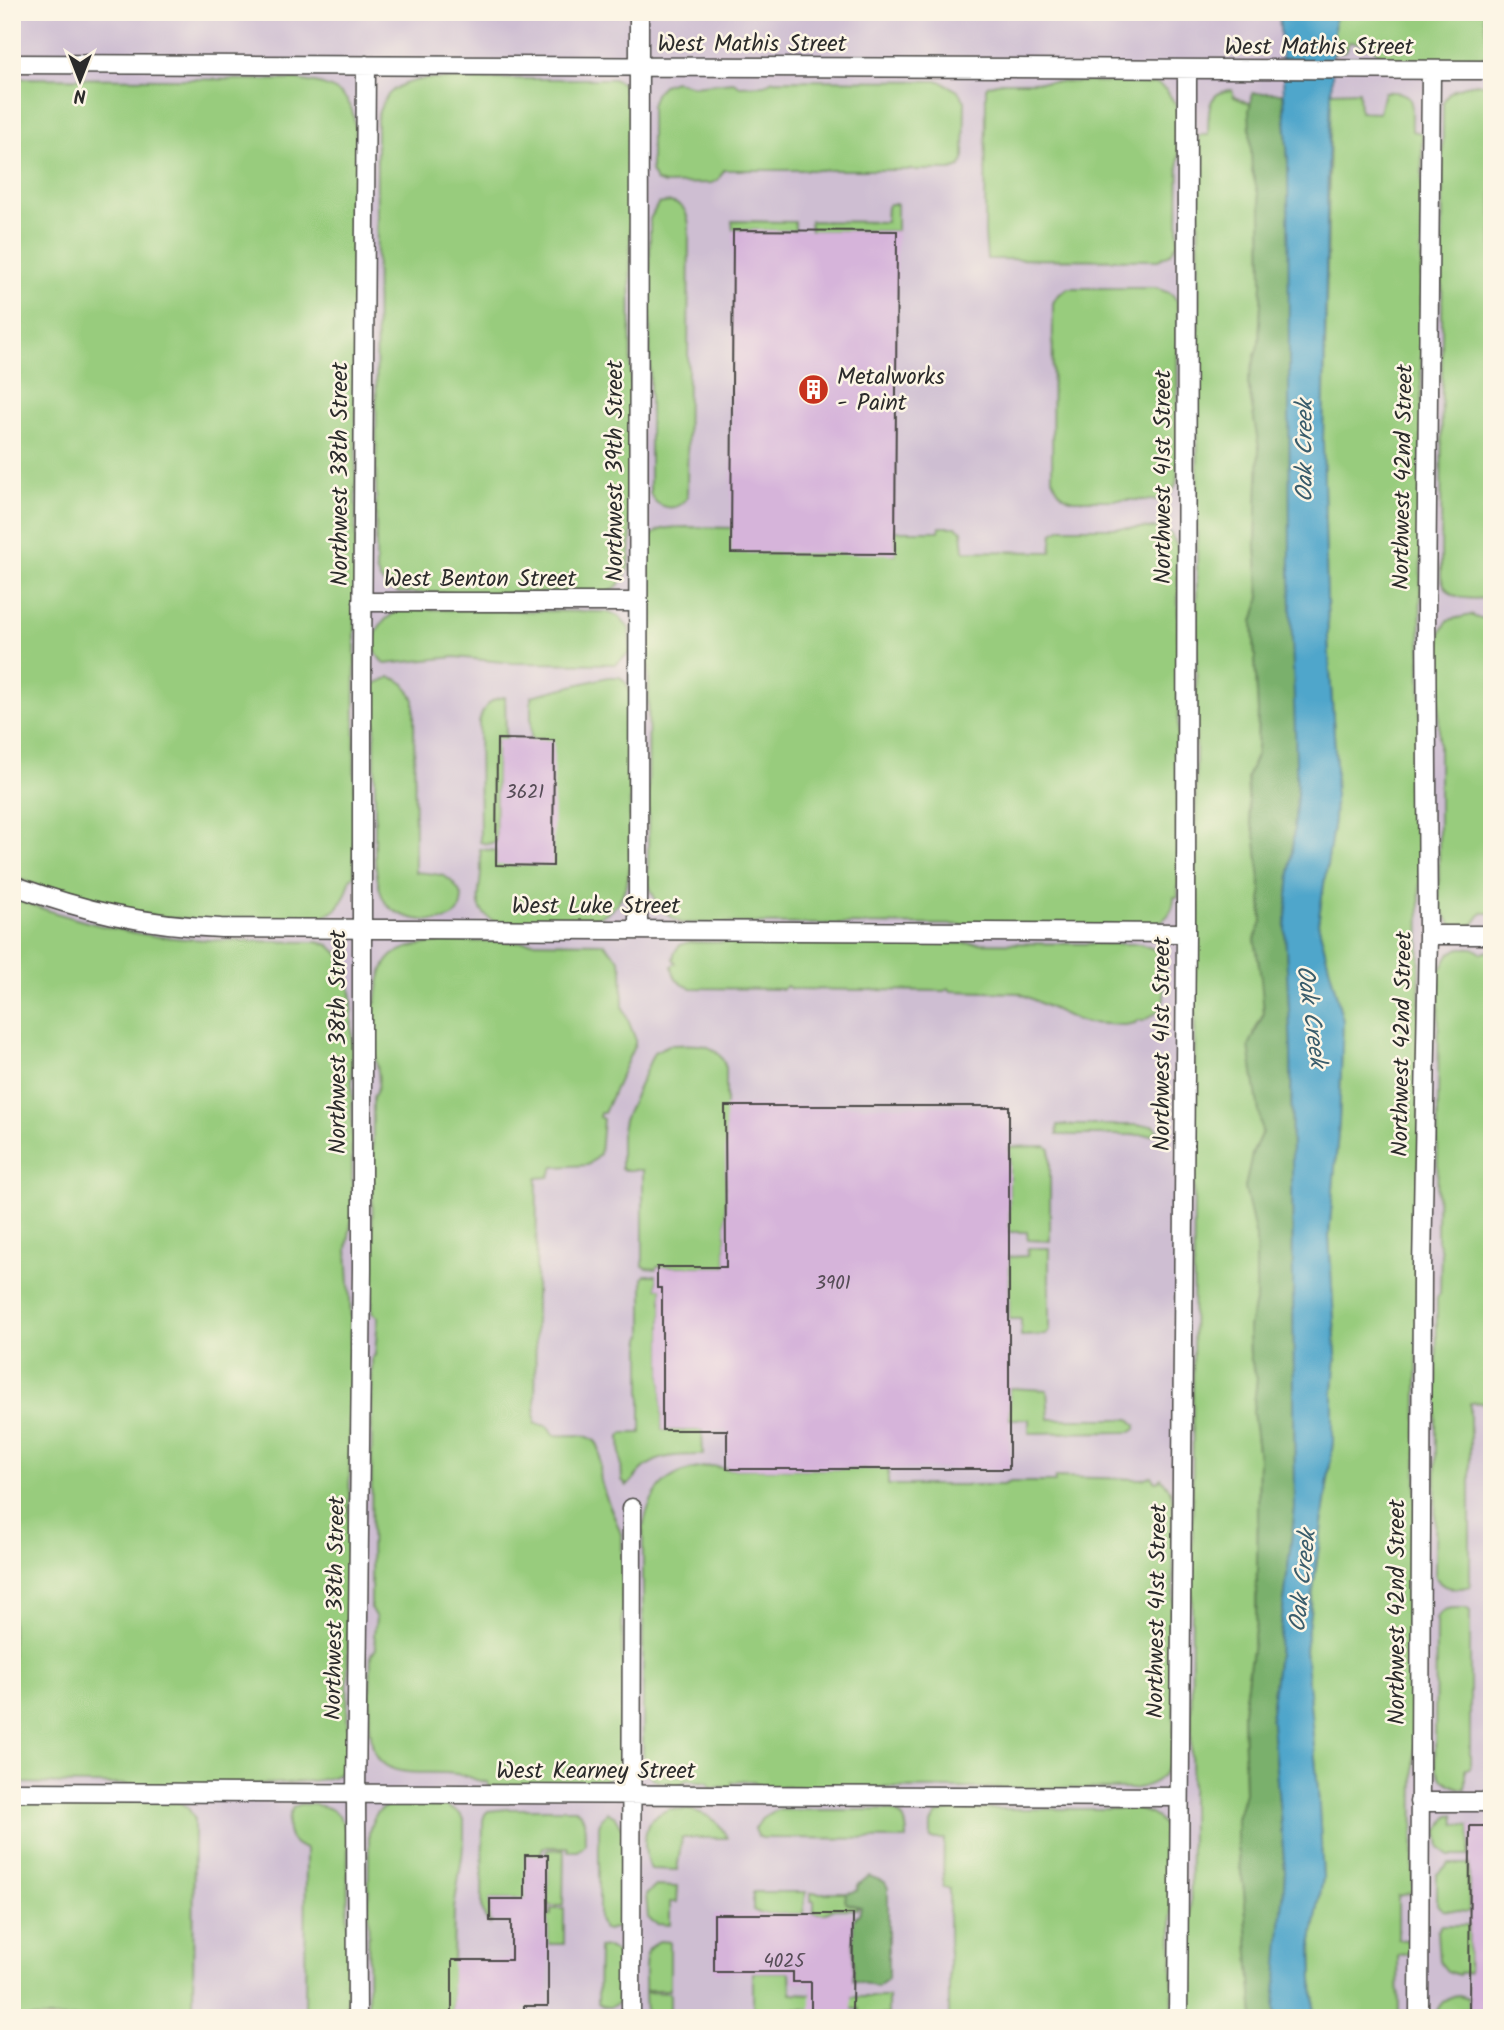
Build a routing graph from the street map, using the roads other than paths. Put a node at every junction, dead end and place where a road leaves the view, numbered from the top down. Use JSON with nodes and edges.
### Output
{"nodes":[{"id":1,"x":639,"y":12,"type":"edge"},
{"id":2,"x":12,"y":64,"type":"edge"},
{"id":3,"x":366,"y":65,"type":"junction"},
{"id":4,"x":639,"y":67,"type":"junction"},
{"id":5,"x":1187,"y":70,"type":"junction"},
{"id":6,"x":1492,"y":71,"type":"edge"},
{"id":7,"x":1431,"y":72,"type":"junction"},
{"id":8,"x":362,"y":602,"type":"junction"},
{"id":9,"x":639,"y":603,"type":"junction"},
{"id":10,"x":12,"y":885,"type":"edge"},
{"id":11,"x":361,"y":929,"type":"junction"},
{"id":12,"x":638,"y":930,"type":"junction"},
{"id":13,"x":1186,"y":933,"type":"junction"},
{"id":14,"x":1428,"y":935,"type":"junction"},
{"id":15,"x":1492,"y":935,"type":"edge"},
{"id":16,"x":632,"y":1508,"type":"dead end"},
{"id":17,"x":12,"y":1792,"type":"edge"},
{"id":18,"x":356,"y":1793,"type":"junction"},
{"id":19,"x":633,"y":1794,"type":"junction"},
{"id":20,"x":1179,"y":1797,"type":"junction"},
{"id":21,"x":1419,"y":1802,"type":"junction"},
{"id":22,"x":1492,"y":1802,"type":"edge"},
{"id":23,"x":357,"y":2018,"type":"edge"},
{"id":24,"x":631,"y":2018,"type":"edge"},
{"id":25,"x":1178,"y":2018,"type":"edge"},
{"id":26,"x":1419,"y":2018,"type":"edge"}],
"edges":[{"from":1,"to":4,"type":"street","name":"Northwest 39th Street"},
{"from":2,"to":3,"type":"street","name":"West Mathis Street"},
{"from":3,"to":4,"type":"street","name":"West Mathis Street"},
{"from":3,"to":8,"type":"street","name":"Northwest 38th Street"},
{"from":4,"to":5,"type":"street","name":"West Mathis Street"},
{"from":4,"to":9,"type":"street","name":"Northwest 39th Street"},
{"from":5,"to":7,"type":"street","name":"West Mathis Street"},
{"from":5,"to":13,"type":"street","name":"Northwest 41st Street"},
{"from":6,"to":7,"type":"street","name":"West Mathis Street"},
{"from":7,"to":14,"type":"street","name":"Northwest 42nd Street"},
{"from":8,"to":9,"type":"street","name":"West Benton Street"},
{"from":8,"to":11,"type":"street","name":"Northwest 38th Street"},
{"from":9,"to":12,"type":"street","name":"Northwest 39th Street"},
{"from":10,"to":11,"type":"street","name":"West Luke Street"},
{"from":11,"to":12,"type":"street","name":"West Luke Street"},
{"from":11,"to":18,"type":"street","name":"Northwest 38th Street"},
{"from":12,"to":13,"type":"street","name":"West Luke Street"},
{"from":13,"to":20,"type":"street","name":"Northwest 41st Street"},
{"from":14,"to":15,"type":"street"},
{"from":14,"to":21,"type":"street","name":"Northwest 42nd Street"},
{"from":16,"to":19,"type":"street"},
{"from":17,"to":18,"type":"street","name":"West Kearney Street"},
{"from":18,"to":19,"type":"street","name":"West Kearney Street"},
{"from":18,"to":23,"type":"street","name":"Northwest 38th Street"},
{"from":19,"to":20,"type":"street","name":"West Kearney Street"},
{"from":19,"to":24,"type":"street"},
{"from":20,"to":25,"type":"street","name":"Northwest 41st Street"},
{"from":21,"to":22,"type":"street"},
{"from":21,"to":26,"type":"street","name":"Northwest 42nd Street"}]}
